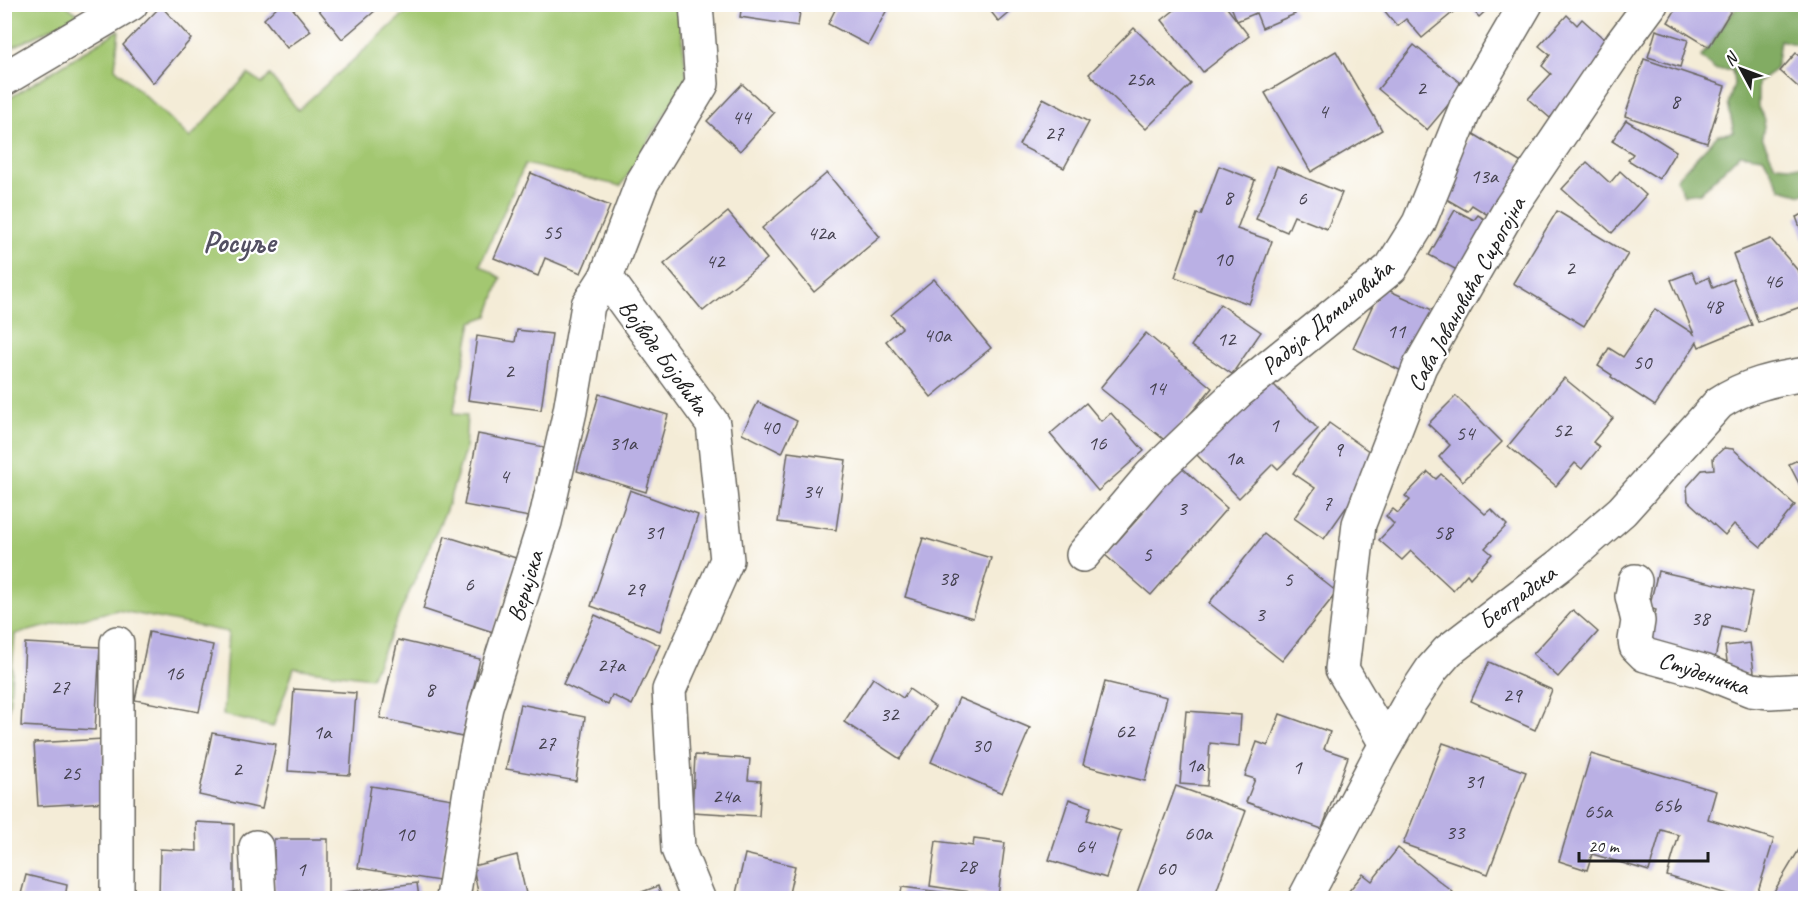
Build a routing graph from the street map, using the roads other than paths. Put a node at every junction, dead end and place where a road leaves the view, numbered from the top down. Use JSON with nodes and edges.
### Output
{"nodes":[{"id":1,"x":131,"y":4,"type":"edge"},
{"id":2,"x":696,"y":4,"type":"edge"},
{"id":3,"x":1526,"y":4,"type":"edge"},
{"id":4,"x":1652,"y":4,"type":"edge"},
{"id":5,"x":4,"y":79,"type":"edge"},
{"id":6,"x":606,"y":277,"type":"junction"},
{"id":7,"x":1806,"y":374,"type":"edge"},
{"id":8,"x":1083,"y":555,"type":"dead end"},
{"id":9,"x":1635,"y":581,"type":"dead end"},
{"id":10,"x":117,"y":643,"type":"dead end"},
{"id":11,"x":1806,"y":690,"type":"edge"},
{"id":12,"x":1386,"y":744,"type":"junction"},
{"id":13,"x":256,"y":847,"type":"dead end"},
{"id":14,"x":117,"y":898,"type":"edge"},
{"id":15,"x":259,"y":898,"type":"edge"},
{"id":16,"x":453,"y":898,"type":"edge"},
{"id":17,"x":698,"y":898,"type":"edge"},
{"id":18,"x":1305,"y":898,"type":"edge"}],
"edges":[{"from":1,"to":5,"type":"street"},
{"from":2,"to":6,"type":"street","name":"Војводе Бојовића"},
{"from":3,"to":8,"type":"street","name":"Радоја Домановића"},
{"from":4,"to":12,"type":"street","name":"Сава Јовановића Сирогојна"},
{"from":6,"to":16,"type":"street","name":"Веријска"},
{"from":6,"to":17,"type":"street","name":"Војводе Бојовића"},
{"from":7,"to":12,"type":"street","name":"Београдска"},
{"from":9,"to":11,"type":"street","name":"Студеничка"},
{"from":10,"to":14,"type":"street"},
{"from":12,"to":18,"type":"street","name":"Београдска"},
{"from":13,"to":15,"type":"street"}]}
